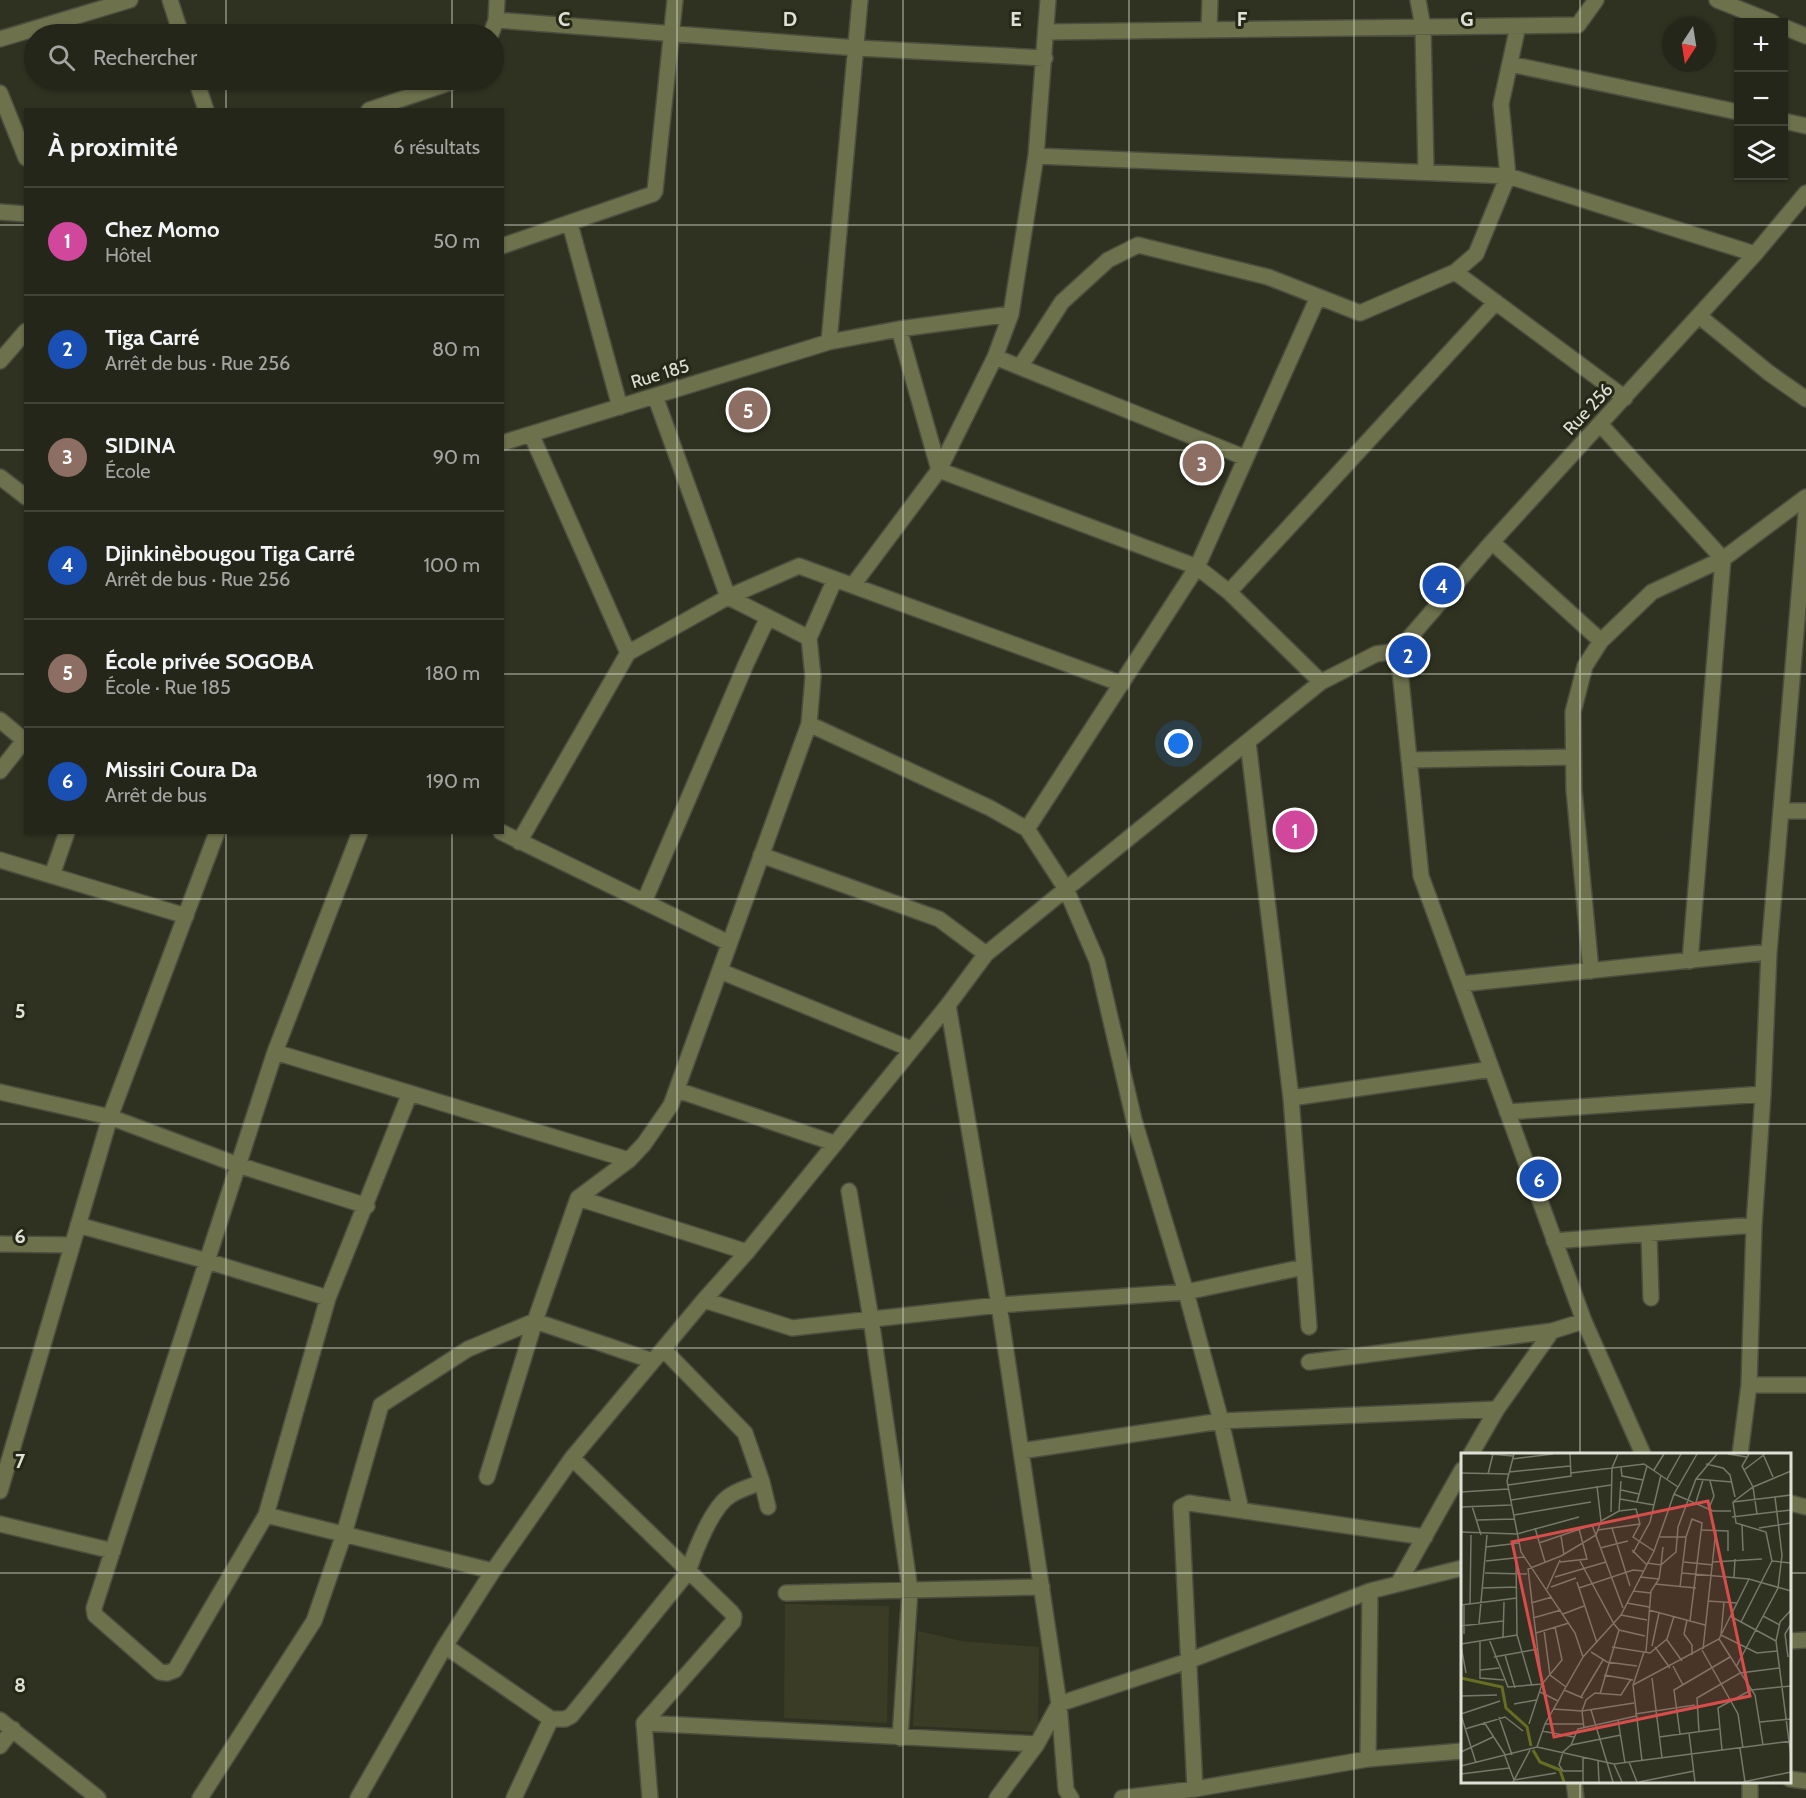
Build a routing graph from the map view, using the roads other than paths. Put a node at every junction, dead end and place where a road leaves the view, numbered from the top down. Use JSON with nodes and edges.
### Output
{"nodes":[{"id":1,"x":130,"y":0,"type":"edge"},
{"id":2,"x":170,"y":0,"type":"edge"},
{"id":3,"x":497,"y":0,"type":"edge"},
{"id":4,"x":675,"y":0,"type":"edge"},
{"id":5,"x":861,"y":0,"type":"edge"},
{"id":6,"x":1048,"y":0,"type":"edge"},
{"id":7,"x":1210,"y":0,"type":"edge"},
{"id":8,"x":1418,"y":0,"type":"edge"},
{"id":9,"x":1596,"y":0,"type":"edge"},
{"id":10,"x":1717,"y":0,"type":"edge"},
{"id":11,"x":1762,"y":18,"type":"edge"},
{"id":12,"x":50,"y":24,"type":"edge"},
{"id":13,"x":178,"y":24,"type":"edge"},
{"id":14,"x":493,"y":24,"type":"edge"},
{"id":15,"x":1518,"y":26,"type":"junction"},
{"id":16,"x":504,"y":27,"type":"edge"},
{"id":17,"x":1424,"y":27,"type":"junction"},
{"id":18,"x":1788,"y":29,"type":"edge"},
{"id":19,"x":1209,"y":30,"type":"junction"},
{"id":20,"x":24,"y":32,"type":"edge"},
{"id":21,"x":1046,"y":32,"type":"junction"},
{"id":22,"x":672,"y":34,"type":"junction"},
{"id":23,"x":1806,"y":36,"type":"edge"},
{"id":24,"x":0,"y":39,"type":"edge"},
{"id":25,"x":857,"y":48,"type":"junction"},
{"id":26,"x":1045,"y":58,"type":"junction"},
{"id":27,"x":1510,"y":64,"type":"junction"},
{"id":28,"x":199,"y":90,"type":"edge"},
{"id":29,"x":428,"y":90,"type":"edge"},
{"id":30,"x":0,"y":93,"type":"edge"},
{"id":31,"x":205,"y":108,"type":"edge"},
{"id":32,"x":375,"y":108,"type":"edge"},
{"id":33,"x":1734,"y":111,"type":"edge"},
{"id":34,"x":1788,"y":122,"type":"edge"},
{"id":35,"x":1806,"y":126,"type":"edge"},
{"id":36,"x":24,"y":153,"type":"edge"},
{"id":37,"x":1036,"y":156,"type":"junction"},
{"id":38,"x":1426,"y":172,"type":"junction"},
{"id":39,"x":1508,"y":176,"type":"junction"},
{"id":40,"x":1806,"y":194,"type":"edge"},
{"id":41,"x":0,"y":212,"type":"edge"},
{"id":42,"x":24,"y":214,"type":"edge"},
{"id":43,"x":570,"y":224,"type":"junction"},
{"id":44,"x":504,"y":245,"type":"edge"},
{"id":45,"x":1755,"y":254,"type":"junction"},
{"id":46,"x":1455,"y":272,"type":"junction"},
{"id":47,"x":1318,"y":297,"type":"junction"},
{"id":48,"x":1496,"y":302,"type":"junction"},
{"id":49,"x":1011,"y":314,"type":"junction"},
{"id":50,"x":1699,"y":316,"type":"junction"},
{"id":51,"x":899,"y":329,"type":"junction"},
{"id":52,"x":24,"y":333,"type":"edge"},
{"id":53,"x":829,"y":342,"type":"junction"},
{"id":54,"x":995,"y":357,"type":"junction"},
{"id":55,"x":0,"y":362,"type":"edge"},
{"id":56,"x":1020,"y":367,"type":"junction"},
{"id":57,"x":655,"y":396,"type":"junction"},
{"id":58,"x":1625,"y":398,"type":"junction"},
{"id":59,"x":1806,"y":399,"type":"edge"},
{"id":60,"x":620,"y":407,"type":"junction"},
{"id":61,"x":1600,"y":424,"type":"junction"},
{"id":62,"x":531,"y":434,"type":"junction"},
{"id":63,"x":504,"y":441,"type":"edge"},
{"id":64,"x":1246,"y":458,"type":"junction"},
{"id":65,"x":939,"y":470,"type":"junction"},
{"id":66,"x":0,"y":477,"type":"edge"},
{"id":67,"x":24,"y":495,"type":"edge"},
{"id":68,"x":1806,"y":497,"type":"edge"},
{"id":69,"x":1806,"y":513,"type":"edge"},
{"id":70,"x":1492,"y":543,"type":"junction"},
{"id":71,"x":1723,"y":559,"type":"junction"},
{"id":72,"x":1197,"y":567,"type":"junction"},
{"id":73,"x":835,"y":579,"type":"junction"},
{"id":74,"x":853,"y":585,"type":"junction"},
{"id":75,"x":1229,"y":592,"type":"junction"},
{"id":76,"x":728,"y":597,"type":"junction"},
{"id":77,"x":768,"y":617,"type":"junction"},
{"id":78,"x":809,"y":638,"type":"junction"},
{"id":79,"x":1601,"y":641,"type":"junction"},
{"id":80,"x":1398,"y":651,"type":"junction"},
{"id":81,"x":628,"y":653,"type":"junction"},
{"id":82,"x":1321,"y":682,"type":"junction"},
{"id":83,"x":1122,"y":684,"type":"junction"},
{"id":84,"x":0,"y":720,"type":"edge"},
{"id":85,"x":809,"y":724,"type":"junction"},
{"id":86,"x":24,"y":738,"type":"edge"},
{"id":87,"x":24,"y":740,"type":"edge"},
{"id":88,"x":1248,"y":742,"type":"junction"},
{"id":89,"x":1573,"y":757,"type":"junction"},
{"id":90,"x":1409,"y":760,"type":"junction"},
{"id":91,"x":0,"y":771,"type":"edge"},
{"id":92,"x":1782,"y":811,"type":"junction"},
{"id":93,"x":1806,"y":811,"type":"edge"},
{"id":94,"x":1027,"y":829,"type":"junction"},
{"id":95,"x":66,"y":834,"type":"edge"},
{"id":96,"x":216,"y":834,"type":"edge"},
{"id":97,"x":359,"y":834,"type":"edge"},
{"id":98,"x":504,"y":834,"type":"edge"},
{"id":99,"x":519,"y":842,"type":"junction"},
{"id":100,"x":761,"y":855,"type":"junction"},
{"id":101,"x":0,"y":860,"type":"edge"},
{"id":102,"x":52,"y":875,"type":"junction"},
{"id":103,"x":1066,"y":889,"type":"junction"},
{"id":104,"x":644,"y":902,"type":"junction"},
{"id":105,"x":186,"y":916,"type":"junction"},
{"id":106,"x":729,"y":943,"type":"junction"},
{"id":107,"x":1769,"y":952,"type":"junction"},
{"id":108,"x":986,"y":954,"type":"junction"},
{"id":109,"x":1690,"y":961,"type":"junction"},
{"id":110,"x":720,"y":971,"type":"junction"},
{"id":111,"x":1591,"y":971,"type":"junction"},
{"id":112,"x":1461,"y":984,"type":"junction"},
{"id":113,"x":948,"y":1005,"type":"junction"},
{"id":114,"x":911,"y":1049,"type":"junction"},
{"id":115,"x":275,"y":1052,"type":"junction"},
{"id":116,"x":1492,"y":1069,"type":"junction"},
{"id":117,"x":677,"y":1090,"type":"junction"},
{"id":118,"x":0,"y":1092,"type":"edge"},
{"id":119,"x":410,"y":1093,"type":"junction"},
{"id":120,"x":1763,"y":1094,"type":"junction"},
{"id":121,"x":1291,"y":1098,"type":"junction"},
{"id":122,"x":1507,"y":1112,"type":"junction"},
{"id":123,"x":111,"y":1117,"type":"junction"},
{"id":124,"x":834,"y":1143,"type":"junction"},
{"id":125,"x":629,"y":1160,"type":"junction"},
{"id":126,"x":238,"y":1165,"type":"junction"},
{"id":127,"x":849,"y":1191,"type":"dead end"},
{"id":128,"x":578,"y":1198,"type":"junction"},
{"id":129,"x":367,"y":1206,"type":"junction"},
{"id":130,"x":78,"y":1225,"type":"junction"},
{"id":131,"x":1754,"y":1226,"type":"junction"},
{"id":132,"x":1649,"y":1234,"type":"junction"},
{"id":133,"x":1554,"y":1241,"type":"junction"},
{"id":134,"x":0,"y":1244,"type":"edge"},
{"id":135,"x":72,"y":1245,"type":"junction"},
{"id":136,"x":747,"y":1252,"type":"junction"},
{"id":137,"x":207,"y":1261,"type":"junction"},
{"id":138,"x":1304,"y":1267,"type":"junction"},
{"id":139,"x":1186,"y":1292,"type":"junction"},
{"id":140,"x":328,"y":1298,"type":"junction"},
{"id":141,"x":1650,"y":1298,"type":"dead end"},
{"id":142,"x":704,"y":1300,"type":"junction"},
{"id":143,"x":999,"y":1305,"type":"junction"},
{"id":144,"x":871,"y":1319,"type":"junction"},
{"id":145,"x":535,"y":1321,"type":"junction"},
{"id":146,"x":1584,"y":1322,"type":"junction"},
{"id":147,"x":1309,"y":1327,"type":"dead end"},
{"id":148,"x":1552,"y":1331,"type":"junction"},
{"id":149,"x":658,"y":1355,"type":"junction"},
{"id":150,"x":1309,"y":1362,"type":"dead end"},
{"id":151,"x":1749,"y":1385,"type":"junction"},
{"id":152,"x":1806,"y":1385,"type":"edge"},
{"id":153,"x":1497,"y":1409,"type":"junction"},
{"id":154,"x":1221,"y":1421,"type":"junction"},
{"id":155,"x":1021,"y":1451,"type":"junction"},
{"id":156,"x":1472,"y":1453,"type":"edge"},
{"id":157,"x":1642,"y":1453,"type":"edge"},
{"id":158,"x":1740,"y":1453,"type":"edge"},
{"id":159,"x":572,"y":1458,"type":"junction"},
{"id":160,"x":1461,"y":1472,"type":"edge"},
{"id":161,"x":487,"y":1477,"type":"dead end"},
{"id":162,"x":762,"y":1482,"type":"junction"},
{"id":163,"x":0,"y":1491,"type":"edge"},
{"id":164,"x":1791,"y":1503,"type":"edge"},
{"id":165,"x":768,"y":1507,"type":"dead end"},
{"id":166,"x":1806,"y":1507,"type":"edge"},
{"id":167,"x":1241,"y":1510,"type":"junction"},
{"id":168,"x":266,"y":1515,"type":"junction"},
{"id":169,"x":0,"y":1524,"type":"edge"},
{"id":170,"x":344,"y":1534,"type":"junction"},
{"id":171,"x":1425,"y":1537,"type":"junction"},
{"id":172,"x":113,"y":1551,"type":"junction"},
{"id":173,"x":1461,"y":1568,"type":"edge"},
{"id":174,"x":493,"y":1571,"type":"junction"},
{"id":175,"x":688,"y":1572,"type":"junction"},
{"id":176,"x":1399,"y":1582,"type":"junction"},
{"id":177,"x":1042,"y":1587,"type":"junction"},
{"id":178,"x":910,"y":1590,"type":"junction"},
{"id":179,"x":1370,"y":1591,"type":"junction"},
{"id":180,"x":786,"y":1593,"type":"dead end"},
{"id":181,"x":1806,"y":1640,"type":"edge"},
{"id":182,"x":1791,"y":1641,"type":"edge"},
{"id":183,"x":445,"y":1646,"type":"junction"},
{"id":184,"x":1188,"y":1661,"type":"junction"},
{"id":185,"x":1059,"y":1704,"type":"junction"},
{"id":186,"x":551,"y":1719,"type":"junction"},
{"id":187,"x":644,"y":1723,"type":"junction"},
{"id":188,"x":6,"y":1724,"type":"edge"},
{"id":189,"x":900,"y":1738,"type":"junction"},
{"id":190,"x":1037,"y":1744,"type":"junction"},
{"id":191,"x":0,"y":1746,"type":"edge"},
{"id":192,"x":1461,"y":1751,"type":"edge"},
{"id":193,"x":1368,"y":1759,"type":"junction"},
{"id":194,"x":1791,"y":1779,"type":"edge"},
{"id":195,"x":1806,"y":1781,"type":"edge"},
{"id":196,"x":1574,"y":1783,"type":"edge"},
{"id":197,"x":1195,"y":1789,"type":"junction"},
{"id":198,"x":99,"y":1798,"type":"edge"},
{"id":199,"x":200,"y":1798,"type":"edge"},
{"id":200,"x":358,"y":1798,"type":"edge"},
{"id":201,"x":514,"y":1798,"type":"edge"},
{"id":202,"x":650,"y":1798,"type":"edge"},
{"id":203,"x":997,"y":1798,"type":"edge"},
{"id":204,"x":1071,"y":1798,"type":"edge"},
{"id":205,"x":1122,"y":1798,"type":"edge"},
{"id":206,"x":1576,"y":1798,"type":"edge"}],
"edges":[{"from":1,"to":12,"type":"street"},
{"from":2,"to":13,"type":"street"},
{"from":3,"to":14,"type":"street"},
{"from":4,"to":22,"type":"street"},
{"from":5,"to":25,"type":"street"},
{"from":6,"to":21,"type":"street"},
{"from":7,"to":19,"type":"street"},
{"from":8,"to":17,"type":"street"},
{"from":9,"to":15,"type":"street"},
{"from":10,"to":11,"type":"street"},
{"from":15,"to":17,"type":"street"},
{"from":15,"to":27,"type":"street"},
{"from":16,"to":22,"type":"street"},
{"from":17,"to":19,"type":"street"},
{"from":17,"to":38,"type":"street"},
{"from":18,"to":23,"type":"street"},
{"from":19,"to":21,"type":"street"},
{"from":20,"to":24,"type":"street"},
{"from":21,"to":26,"type":"street"},
{"from":22,"to":25,"type":"street"},
{"from":22,"to":43,"type":"street"},
{"from":25,"to":26,"type":"street"},
{"from":25,"to":53,"type":"street"},
{"from":26,"to":37,"type":"street"},
{"from":27,"to":33,"type":"street"},
{"from":27,"to":39,"type":"street"},
{"from":28,"to":31,"type":"street"},
{"from":29,"to":32,"type":"street"},
{"from":30,"to":36,"type":"street"},
{"from":34,"to":35,"type":"street"},
{"from":37,"to":38,"type":"street"},
{"from":37,"to":49,"type":"street"},
{"from":38,"to":39,"type":"street"},
{"from":39,"to":45,"type":"street"},
{"from":39,"to":46,"type":"street"},
{"from":40,"to":45,"type":"street","name":"Rue 256"},
{"from":41,"to":42,"type":"street"},
{"from":43,"to":44,"type":"street"},
{"from":43,"to":60,"type":"street"},
{"from":45,"to":50,"type":"street","name":"Rue 256"},
{"from":46,"to":47,"type":"street"},
{"from":46,"to":48,"type":"street"},
{"from":47,"to":56,"type":"street"},
{"from":47,"to":64,"type":"street"},
{"from":48,"to":58,"type":"street"},
{"from":48,"to":75,"type":"street"},
{"from":49,"to":51,"type":"street","name":"Rue 185"},
{"from":49,"to":54,"type":"street"},
{"from":50,"to":58,"type":"street","name":"Rue 256"},
{"from":50,"to":59,"type":"street"},
{"from":51,"to":53,"type":"street","name":"Rue 185"},
{"from":51,"to":65,"type":"street"},
{"from":52,"to":55,"type":"street"},
{"from":53,"to":57,"type":"street","name":"Rue 185"},
{"from":54,"to":56,"type":"street"},
{"from":54,"to":65,"type":"street"},
{"from":56,"to":64,"type":"street"},
{"from":57,"to":60,"type":"street","name":"Rue 185"},
{"from":57,"to":76,"type":"street"},
{"from":58,"to":61,"type":"street","name":"Rue 256"},
{"from":60,"to":62,"type":"street","name":"Rue 185"},
{"from":61,"to":70,"type":"street","name":"Rue 256"},
{"from":61,"to":71,"type":"street"},
{"from":62,"to":63,"type":"street","name":"Rue 185"},
{"from":62,"to":81,"type":"street"},
{"from":64,"to":72,"type":"street"},
{"from":65,"to":72,"type":"street"},
{"from":65,"to":74,"type":"street"},
{"from":66,"to":67,"type":"street"},
{"from":68,"to":71,"type":"street"},
{"from":69,"to":92,"type":"street"},
{"from":70,"to":79,"type":"street"},
{"from":70,"to":80,"type":"street","name":"Rue 256"},
{"from":71,"to":79,"type":"street"},
{"from":71,"to":109,"type":"street"},
{"from":72,"to":75,"type":"street"},
{"from":72,"to":83,"type":"street"},
{"from":73,"to":74,"type":"street"},
{"from":73,"to":76,"type":"street"},
{"from":73,"to":78,"type":"street"},
{"from":74,"to":83,"type":"street"},
{"from":75,"to":82,"type":"street"},
{"from":76,"to":77,"type":"street"},
{"from":76,"to":81,"type":"street"},
{"from":77,"to":78,"type":"street"},
{"from":77,"to":104,"type":"street"},
{"from":78,"to":85,"type":"street"},
{"from":79,"to":89,"type":"street"},
{"from":80,"to":82,"type":"street"},
{"from":80,"to":90,"type":"street"},
{"from":81,"to":99,"type":"street"},
{"from":82,"to":88,"type":"street"},
{"from":83,"to":94,"type":"street"},
{"from":84,"to":86,"type":"street"},
{"from":85,"to":94,"type":"street"},
{"from":85,"to":100,"type":"street"},
{"from":87,"to":91,"type":"street"},
{"from":88,"to":103,"type":"street"},
{"from":88,"to":121,"type":"street"},
{"from":89,"to":90,"type":"street"},
{"from":89,"to":111,"type":"street"},
{"from":90,"to":112,"type":"street"},
{"from":92,"to":93,"type":"street"},
{"from":92,"to":107,"type":"street"},
{"from":94,"to":103,"type":"street"},
{"from":95,"to":102,"type":"street"},
{"from":96,"to":105,"type":"street"},
{"from":97,"to":115,"type":"street"},
{"from":98,"to":99,"type":"street"},
{"from":99,"to":104,"type":"street"},
{"from":100,"to":106,"type":"street"},
{"from":100,"to":108,"type":"street"},
{"from":101,"to":102,"type":"street"},
{"from":102,"to":105,"type":"street"},
{"from":103,"to":108,"type":"street"},
{"from":103,"to":139,"type":"street"},
{"from":104,"to":106,"type":"street"},
{"from":105,"to":123,"type":"street"},
{"from":106,"to":110,"type":"street"},
{"from":107,"to":109,"type":"street"},
{"from":107,"to":120,"type":"street"},
{"from":108,"to":113,"type":"street"},
{"from":109,"to":111,"type":"street"},
{"from":110,"to":114,"type":"street"},
{"from":110,"to":117,"type":"street"},
{"from":111,"to":112,"type":"street"},
{"from":112,"to":116,"type":"street"},
{"from":113,"to":114,"type":"street"},
{"from":113,"to":143,"type":"street"},
{"from":114,"to":124,"type":"street"},
{"from":115,"to":119,"type":"street"},
{"from":115,"to":126,"type":"street"},
{"from":116,"to":121,"type":"street"},
{"from":116,"to":122,"type":"street"},
{"from":117,"to":124,"type":"street"},
{"from":117,"to":125,"type":"street"},
{"from":118,"to":123,"type":"street"},
{"from":119,"to":125,"type":"street"},
{"from":119,"to":129,"type":"street"},
{"from":120,"to":122,"type":"street"},
{"from":120,"to":131,"type":"street"},
{"from":121,"to":138,"type":"street"},
{"from":122,"to":133,"type":"street"},
{"from":123,"to":126,"type":"street"},
{"from":123,"to":130,"type":"street"},
{"from":124,"to":136,"type":"street"},
{"from":125,"to":128,"type":"street"},
{"from":126,"to":129,"type":"street"},
{"from":126,"to":137,"type":"street"},
{"from":127,"to":144,"type":"street"},
{"from":128,"to":136,"type":"street"},
{"from":128,"to":145,"type":"street"},
{"from":129,"to":140,"type":"street"},
{"from":130,"to":135,"type":"street"},
{"from":130,"to":137,"type":"street"},
{"from":131,"to":132,"type":"street"},
{"from":131,"to":151,"type":"street"},
{"from":132,"to":133,"type":"street"},
{"from":132,"to":141,"type":"street"},
{"from":133,"to":146,"type":"street"},
{"from":134,"to":135,"type":"street"},
{"from":135,"to":163,"type":"street"},
{"from":136,"to":142,"type":"street"},
{"from":137,"to":140,"type":"street"},
{"from":137,"to":172,"type":"street"},
{"from":138,"to":139,"type":"street"},
{"from":138,"to":147,"type":"street"},
{"from":139,"to":143,"type":"street"},
{"from":139,"to":154,"type":"street"},
{"from":140,"to":168,"type":"street"},
{"from":142,"to":144,"type":"street"},
{"from":142,"to":149,"type":"street"},
{"from":143,"to":144,"type":"street"},
{"from":143,"to":155,"type":"street"},
{"from":144,"to":178,"type":"street"},
{"from":145,"to":149,"type":"street"},
{"from":145,"to":161,"type":"street"},
{"from":145,"to":170,"type":"street"},
{"from":146,"to":148,"type":"street"},
{"from":146,"to":157,"type":"street"},
{"from":148,"to":150,"type":"street"},
{"from":148,"to":153,"type":"street"},
{"from":149,"to":159,"type":"street"},
{"from":149,"to":162,"type":"street"},
{"from":151,"to":152,"type":"street"},
{"from":151,"to":158,"type":"street"},
{"from":153,"to":154,"type":"street"},
{"from":153,"to":156,"type":"street"},
{"from":154,"to":155,"type":"street"},
{"from":154,"to":167,"type":"street"},
{"from":155,"to":177,"type":"street"},
{"from":159,"to":174,"type":"street"},
{"from":159,"to":175,"type":"street"},
{"from":160,"to":171,"type":"street"},
{"from":162,"to":165,"type":"street"},
{"from":162,"to":175,"type":"street"},
{"from":164,"to":166,"type":"street"},
{"from":167,"to":171,"type":"street"},
{"from":167,"to":184,"type":"street"},
{"from":168,"to":170,"type":"street"},
{"from":168,"to":172,"type":"street"},
{"from":169,"to":172,"type":"street"},
{"from":170,"to":174,"type":"street"},
{"from":170,"to":199,"type":"street"},
{"from":171,"to":176,"type":"street"},
{"from":173,"to":176,"type":"street"},
{"from":174,"to":183,"type":"street"},
{"from":175,"to":186,"type":"street"},
{"from":175,"to":187,"type":"street"},
{"from":176,"to":179,"type":"street"},
{"from":177,"to":178,"type":"street"},
{"from":177,"to":185,"type":"street"},
{"from":178,"to":180,"type":"street"},
{"from":178,"to":189,"type":"street"},
{"from":179,"to":184,"type":"street"},
{"from":179,"to":193,"type":"street"},
{"from":181,"to":182,"type":"street"},
{"from":183,"to":186,"type":"street"},
{"from":183,"to":200,"type":"street"},
{"from":184,"to":185,"type":"street"},
{"from":184,"to":197,"type":"street"},
{"from":185,"to":190,"type":"street"},
{"from":185,"to":204,"type":"street"},
{"from":186,"to":201,"type":"street"},
{"from":187,"to":189,"type":"street"},
{"from":187,"to":202,"type":"street"},
{"from":188,"to":191,"type":"street"},
{"from":188,"to":198,"type":"street"},
{"from":189,"to":190,"type":"street"},
{"from":190,"to":203,"type":"street"},
{"from":192,"to":193,"type":"street"},
{"from":193,"to":197,"type":"street"},
{"from":194,"to":195,"type":"street"},
{"from":196,"to":206,"type":"street"},
{"from":197,"to":205,"type":"street"}]}
